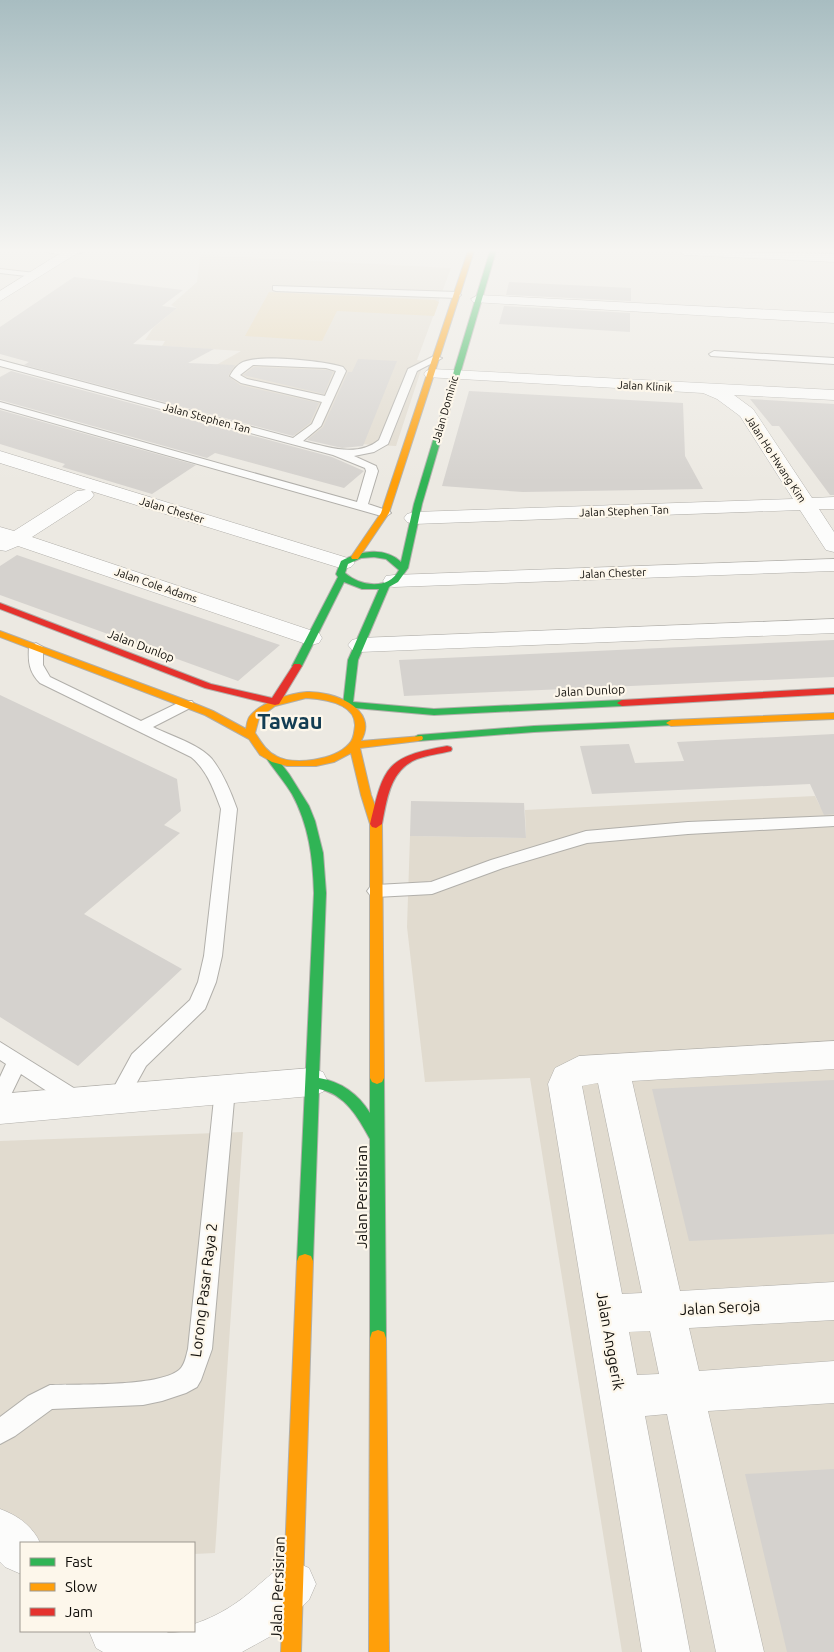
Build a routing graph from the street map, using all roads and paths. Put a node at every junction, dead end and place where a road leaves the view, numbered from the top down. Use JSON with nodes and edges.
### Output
{"nodes":[{"id":1,"x":446,"y":328,"type":"edge"},
{"id":2,"x":469,"y":328,"type":"edge"},
{"id":3,"x":714,"y":354,"type":"dead end"},
{"id":4,"x":437,"y":358,"type":"junction"},
{"id":5,"x":834,"y":361,"type":"edge"},
{"id":6,"x":0,"y":363,"type":"edge"},
{"id":7,"x":432,"y":374,"type":"junction"},
{"id":8,"x":455,"y":376,"type":"junction"},
{"id":9,"x":704,"y":390,"type":"junction"},
{"id":10,"x":761,"y":390,"type":"junction"},
{"id":11,"x":834,"y":396,"type":"edge"},
{"id":12,"x":328,"y":400,"type":"junction"},
{"id":13,"x":0,"y":405,"type":"edge"},
{"id":14,"x":747,"y":413,"type":"junction"},
{"id":15,"x":294,"y":442,"type":"junction"},
{"id":16,"x":337,"y":453,"type":"junction"},
{"id":17,"x":0,"y":457,"type":"edge"},
{"id":18,"x":0,"y":469,"type":"edge"},
{"id":19,"x":834,"y":491,"type":"edge"},
{"id":20,"x":84,"y":495,"type":"junction"},
{"id":21,"x":802,"y":498,"type":"junction"},
{"id":22,"x":834,"y":503,"type":"edge"},
{"id":23,"x":361,"y":507,"type":"junction"},
{"id":24,"x":385,"y":513,"type":"junction"},
{"id":25,"x":414,"y":518,"type":"junction"},
{"id":26,"x":5,"y":540,"type":"edge"},
{"id":27,"x":831,"y":555,"type":"edge"},
{"id":28,"x":346,"y":567,"type":"junction"},
{"id":29,"x":394,"y":578,"type":"junction"},
{"id":30,"x":0,"y":606,"type":"edge"},
{"id":31,"x":834,"y":626,"type":"edge"},
{"id":32,"x":0,"y":634,"type":"edge"},
{"id":33,"x":311,"y":638,"type":"junction"},
{"id":34,"x":360,"y":644,"type":"junction"},
{"id":35,"x":36,"y":647,"type":"junction"},
{"id":36,"x":834,"y":691,"type":"edge"},
{"id":37,"x":275,"y":702,"type":"junction"},
{"id":38,"x":187,"y":704,"type":"junction"},
{"id":39,"x":348,"y":705,"type":"junction"},
{"id":40,"x":834,"y":716,"type":"edge"},
{"id":41,"x":140,"y":727,"type":"junction"},
{"id":42,"x":518,"y":730,"type":"junction"},
{"id":43,"x":250,"y":736,"type":"junction"},
{"id":44,"x":354,"y":745,"type":"junction"},
{"id":45,"x":474,"y":746,"type":"dead end"},
{"id":46,"x":457,"y":748,"type":"dead end"},
{"id":47,"x":272,"y":759,"type":"junction"},
{"id":48,"x":834,"y":821,"type":"edge"},
{"id":49,"x":376,"y":824,"type":"junction"},
{"id":50,"x":376,"y":891,"type":"junction"},
{"id":51,"x":0,"y":1050,"type":"edge"},
{"id":52,"x":834,"y":1055,"type":"edge"},
{"id":53,"x":17,"y":1062,"type":"junction"},
{"id":54,"x":612,"y":1068,"type":"junction"},
{"id":55,"x":310,"y":1082,"type":"junction"},
{"id":56,"x":225,"y":1089,"type":"junction"},
{"id":57,"x":0,"y":1097,"type":"edge"},
{"id":58,"x":118,"y":1098,"type":"junction"},
{"id":59,"x":79,"y":1102,"type":"junction"},
{"id":60,"x":0,"y":1109,"type":"edge"},
{"id":61,"x":377,"y":1138,"type":"junction"},
{"id":62,"x":834,"y":1301,"type":"edge"},
{"id":63,"x":665,"y":1311,"type":"junction"},
{"id":64,"x":605,"y":1314,"type":"junction"},
{"id":65,"x":834,"y":1382,"type":"edge"},
{"id":66,"x":683,"y":1393,"type":"junction"},
{"id":67,"x":620,"y":1397,"type":"junction"},
{"id":68,"x":0,"y":1431,"type":"edge"},
{"id":69,"x":0,"y":1531,"type":"edge"},
{"id":70,"x":20,"y":1549,"type":"edge"},
{"id":71,"x":293,"y":1584,"type":"junction"},
{"id":72,"x":145,"y":1647,"type":"edge"},
{"id":73,"x":291,"y":1652,"type":"edge"},
{"id":74,"x":379,"y":1652,"type":"edge"},
{"id":75,"x":666,"y":1652,"type":"edge"},
{"id":76,"x":740,"y":1652,"type":"edge"}],
"edges":[{"from":1,"to":4,"type":"street","name":"Jalan Dominic"},
{"from":2,"to":8,"type":"street","name":"Jalan Dominic"},
{"from":3,"to":5,"type":"lane"},
{"from":4,"to":7,"type":"street","name":"Jalan Dominic"},
{"from":4,"to":16,"type":"lane"},
{"from":6,"to":15,"type":"lane","name":"Jalan Stephen Tan"},
{"from":7,"to":8,"type":"street","name":"Jalan Klinik"},
{"from":7,"to":24,"type":"street","name":"Jalan Dominic"},
{"from":8,"to":9,"type":"street","name":"Jalan Klinik"},
{"from":8,"to":25,"type":"street","name":"Jalan Dominic"},
{"from":9,"to":10,"type":"street","name":"Jalan Klinik"},
{"from":9,"to":14,"type":"street","name":"Jalan Ho Hwang Kim"},
{"from":10,"to":11,"type":"street","name":"Jalan Klinik"},
{"from":10,"to":14,"type":"street"},
{"from":12,"to":12,"type":"lane"},
{"from":12,"to":15,"type":"lane"},
{"from":13,"to":23,"type":"lane"},
{"from":14,"to":21,"type":"street","name":"Jalan Ho Hwang Kim"},
{"from":15,"to":16,"type":"lane","name":"Jalan Stephen Tan"},
{"from":16,"to":23,"type":"lane","name":"Jalan Stephen Tan"},
{"from":17,"to":28,"type":"street","name":"Jalan Chester"},
{"from":18,"to":20,"type":"street","name":"Jalan Chester"},
{"from":19,"to":21,"type":"street","name":"Jalan Stephen Tan"},
{"from":20,"to":26,"type":"street"},
{"from":20,"to":28,"type":"street","name":"Jalan Chester"},
{"from":21,"to":22,"type":"street","name":"Jalan Stephen Tan"},
{"from":21,"to":25,"type":"street","name":"Jalan Stephen Tan"},
{"from":21,"to":27,"type":"street","name":"Jalan Ho Hwang Kim"},
{"from":23,"to":24,"type":"lane"},
{"from":24,"to":25,"type":"street"},
{"from":24,"to":28,"type":"street","name":"Jalan Dominic"},
{"from":25,"to":29,"type":"street","name":"Jalan Dominic"},
{"from":26,"to":33,"type":"street","name":"Jalan Cole Adams"},
{"from":27,"to":29,"type":"street","name":"Jalan Chester"},
{"from":28,"to":29,"type":"street"},
{"from":28,"to":29,"type":"street"},
{"from":28,"to":33,"type":"street","name":"Jalan Dominic"},
{"from":29,"to":34,"type":"street","name":"Jalan Dominic"},
{"from":30,"to":37,"type":"street","name":"Jalan Dunlop"},
{"from":31,"to":34,"type":"street"},
{"from":32,"to":35,"type":"street"},
{"from":33,"to":37,"type":"street","name":"Jalan Dominic"},
{"from":34,"to":39,"type":"street","name":"Jalan Dominic"},
{"from":35,"to":38,"type":"street"},
{"from":35,"to":41,"type":"lane"},
{"from":36,"to":39,"type":"street","name":"Jalan Dunlop"},
{"from":37,"to":39,"type":"street"},
{"from":37,"to":43,"type":"street"},
{"from":38,"to":41,"type":"lane"},
{"from":38,"to":43,"type":"street"},
{"from":39,"to":44,"type":"street"},
{"from":40,"to":42,"type":"street"},
{"from":41,"to":58,"type":"lane"},
{"from":42,"to":44,"type":"street"},
{"from":42,"to":45,"type":"street"},
{"from":43,"to":47,"type":"street"},
{"from":44,"to":47,"type":"street"},
{"from":44,"to":49,"type":"street","name":"Jalan Persisiran"},
{"from":46,"to":49,"type":"street"},
{"from":47,"to":55,"type":"street","name":"Jalan Persisiran"},
{"from":48,"to":50,"type":"lane"},
{"from":49,"to":50,"type":"street","name":"Jalan Persisiran"},
{"from":50,"to":61,"type":"street","name":"Jalan Persisiran"},
{"from":51,"to":53,"type":"lane"},
{"from":52,"to":54,"type":"street","name":"Jalan Anggerik"},
{"from":53,"to":57,"type":"lane"},
{"from":53,"to":59,"type":"lane"},
{"from":54,"to":63,"type":"street"},
{"from":54,"to":64,"type":"street","name":"Jalan Anggerik"},
{"from":55,"to":56,"type":"street"},
{"from":55,"to":61,"type":"street"},
{"from":55,"to":71,"type":"street","name":"Jalan Persisiran"},
{"from":56,"to":58,"type":"street"},
{"from":56,"to":68,"type":"lane","name":"Lorong Pasar Raya 2"},
{"from":58,"to":59,"type":"street"},
{"from":59,"to":60,"type":"street"},
{"from":61,"to":74,"type":"street","name":"Jalan Persisiran"},
{"from":62,"to":63,"type":"street","name":"Jalan Seroja"},
{"from":63,"to":64,"type":"street","name":"Jalan Seroja"},
{"from":63,"to":66,"type":"street"},
{"from":64,"to":67,"type":"street","name":"Jalan Anggerik"},
{"from":65,"to":66,"type":"street"},
{"from":66,"to":67,"type":"street"},
{"from":66,"to":76,"type":"street"},
{"from":67,"to":75,"type":"street","name":"Jalan Anggerik"},
{"from":69,"to":70,"type":"street"},
{"from":71,"to":72,"type":"street"},
{"from":71,"to":73,"type":"street","name":"Jalan Persisiran"}]}
